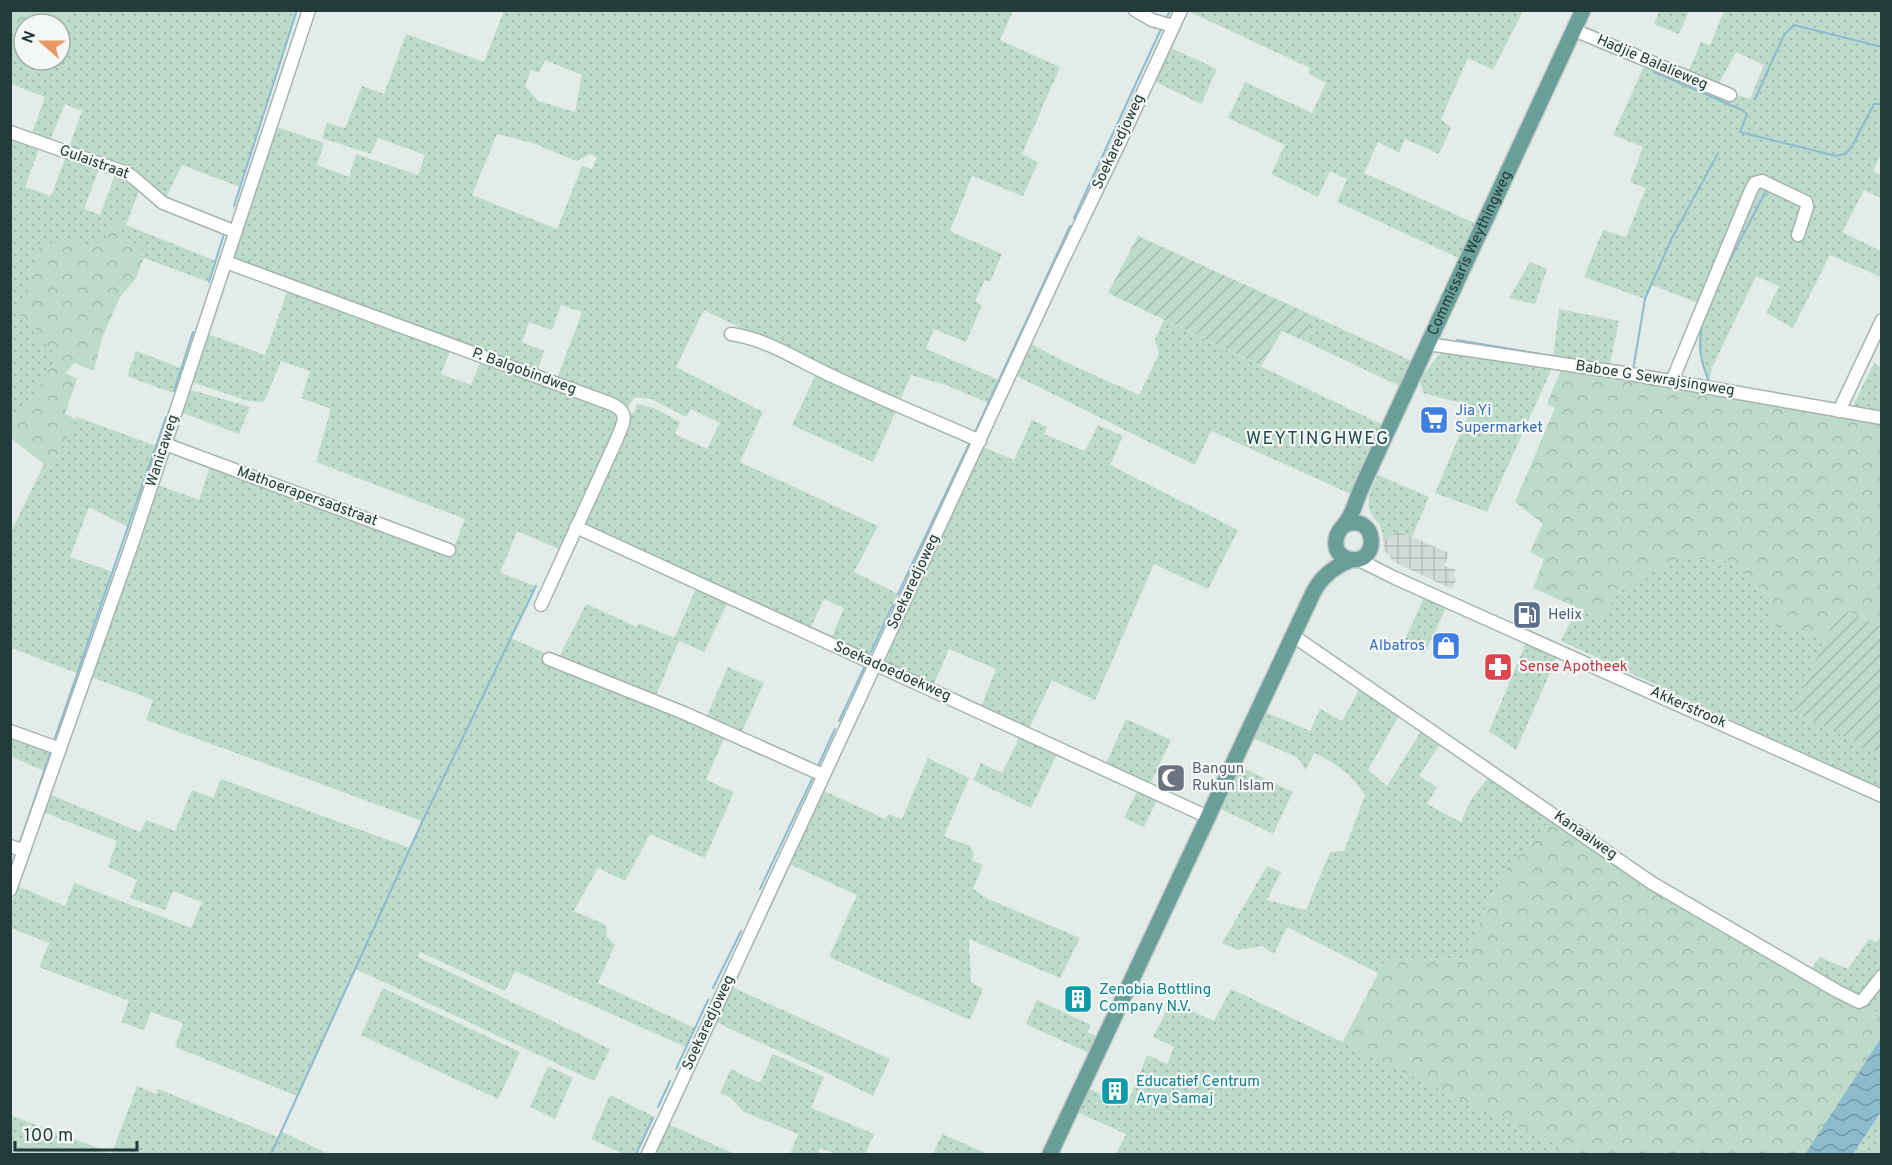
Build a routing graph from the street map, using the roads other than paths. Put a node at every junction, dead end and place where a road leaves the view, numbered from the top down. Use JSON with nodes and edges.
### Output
{"nodes":[{"id":1,"x":309,"y":10,"type":"edge"},
{"id":2,"x":1135,"y":10,"type":"edge"},
{"id":3,"x":1181,"y":10,"type":"edge"},
{"id":4,"x":1583,"y":10,"type":"edge"},
{"id":5,"x":1173,"y":26,"type":"junction"},
{"id":6,"x":1574,"y":30,"type":"junction"},
{"id":7,"x":1730,"y":95,"type":"dead end"},
{"id":8,"x":10,"y":132,"type":"edge"},
{"id":9,"x":236,"y":232,"type":"junction"},
{"id":10,"x":1798,"y":235,"type":"dead end"},
{"id":11,"x":226,"y":262,"type":"junction"},
{"id":12,"x":1881,"y":320,"type":"edge"},
{"id":13,"x":731,"y":334,"type":"dead end"},
{"id":14,"x":1428,"y":344,"type":"junction"},
{"id":15,"x":1672,"y":381,"type":"junction"},
{"id":16,"x":1839,"y":411,"type":"junction"},
{"id":17,"x":1881,"y":418,"type":"edge"},
{"id":18,"x":980,"y":441,"type":"junction"},
{"id":19,"x":165,"y":444,"type":"junction"},
{"id":20,"x":1359,"y":495,"type":"junction"},
{"id":21,"x":1343,"y":526,"type":"junction"},
{"id":22,"x":1365,"y":526,"type":"junction"},
{"id":23,"x":576,"y":527,"type":"junction"},
{"id":24,"x":1372,"y":543,"type":"junction"},
{"id":25,"x":1335,"y":545,"type":"junction"},
{"id":26,"x":449,"y":550,"type":"dead end"},
{"id":27,"x":1355,"y":560,"type":"junction"},
{"id":28,"x":1325,"y":575,"type":"junction"},
{"id":29,"x":1395,"y":578,"type":"junction"},
{"id":30,"x":541,"y":604,"type":"dead end"},
{"id":31,"x":1292,"y":635,"type":"junction"},
{"id":32,"x":549,"y":659,"type":"dead end"},
{"id":33,"x":875,"y":664,"type":"junction"},
{"id":34,"x":10,"y":731,"type":"edge"},
{"id":35,"x":60,"y":749,"type":"junction"},
{"id":36,"x":823,"y":775,"type":"junction"},
{"id":37,"x":1881,"y":796,"type":"edge"},
{"id":38,"x":1208,"y":817,"type":"junction"},
{"id":39,"x":10,"y":846,"type":"edge"},
{"id":40,"x":24,"y":851,"type":"junction"},
{"id":41,"x":10,"y":890,"type":"edge"},
{"id":42,"x":1881,"y":976,"type":"edge"},
{"id":43,"x":648,"y":1155,"type":"edge"},
{"id":44,"x":1050,"y":1155,"type":"edge"}],
"edges":[{"from":1,"to":9,"type":"street","name":"Wanicaweg"},
{"from":2,"to":5,"type":"street"},
{"from":3,"to":5,"type":"street","name":"Soekaredjoweg"},
{"from":4,"to":6,"type":"main road","name":"Commissaris Weythingweg"},
{"from":5,"to":18,"type":"street","name":"Soekaredjoweg"},
{"from":6,"to":7,"type":"street","name":"Hadjie Balalieweg"},
{"from":6,"to":14,"type":"main road","name":"Commissaris Weythingweg"},
{"from":8,"to":9,"type":"street","name":"Gulaistraat"},
{"from":9,"to":11,"type":"street","name":"Wanicaweg"},
{"from":10,"to":15,"type":"street"},
{"from":11,"to":19,"type":"street","name":"Wanicaweg"},
{"from":11,"to":23,"type":"street","name":"P. Balgobindweg"},
{"from":12,"to":16,"type":"street"},
{"from":13,"to":18,"type":"street"},
{"from":14,"to":15,"type":"street","name":"Baboe G Sewrajsingweg"},
{"from":14,"to":20,"type":"main road","name":"Commissaris Weythingweg"},
{"from":15,"to":16,"type":"street","name":"Baboe G Sewrajsingweg"},
{"from":16,"to":17,"type":"street","name":"Baboe G Sewrajsingweg"},
{"from":18,"to":33,"type":"street","name":"Soekaredjoweg"},
{"from":19,"to":26,"type":"street","name":"Mathoerapersadstraat"},
{"from":19,"to":35,"type":"street","name":"Wanicaweg"},
{"from":20,"to":21,"type":"main road","name":"Commissaris Weythingweg"},
{"from":20,"to":22,"type":"main road"},
{"from":21,"to":22,"type":"main road"},
{"from":21,"to":25,"type":"main road"},
{"from":22,"to":24,"type":"main road"},
{"from":23,"to":30,"type":"street","name":"P. Balgobindweg"},
{"from":23,"to":33,"type":"street","name":"Soekadoedoekweg"},
{"from":24,"to":27,"type":"main road"},
{"from":24,"to":29,"type":"street"},
{"from":25,"to":27,"type":"main road"},
{"from":25,"to":28,"type":"main road"},
{"from":27,"to":28,"type":"main road"},
{"from":27,"to":29,"type":"street","name":"Akkerstrook"},
{"from":28,"to":31,"type":"main road"},
{"from":29,"to":37,"type":"street","name":"Akkerstrook"},
{"from":31,"to":38,"type":"main road"},
{"from":31,"to":42,"type":"street","name":"Kanaalweg"},
{"from":32,"to":36,"type":"street"},
{"from":33,"to":36,"type":"street","name":"Soekaredjoweg"},
{"from":33,"to":38,"type":"street","name":"Soekadoedoekweg"},
{"from":34,"to":35,"type":"street"},
{"from":35,"to":40,"type":"street","name":"Wanicaweg"},
{"from":36,"to":43,"type":"street","name":"Soekaredjoweg"},
{"from":38,"to":44,"type":"main road"},
{"from":39,"to":40,"type":"street"},
{"from":40,"to":41,"type":"street","name":"Wanicaweg"}]}
